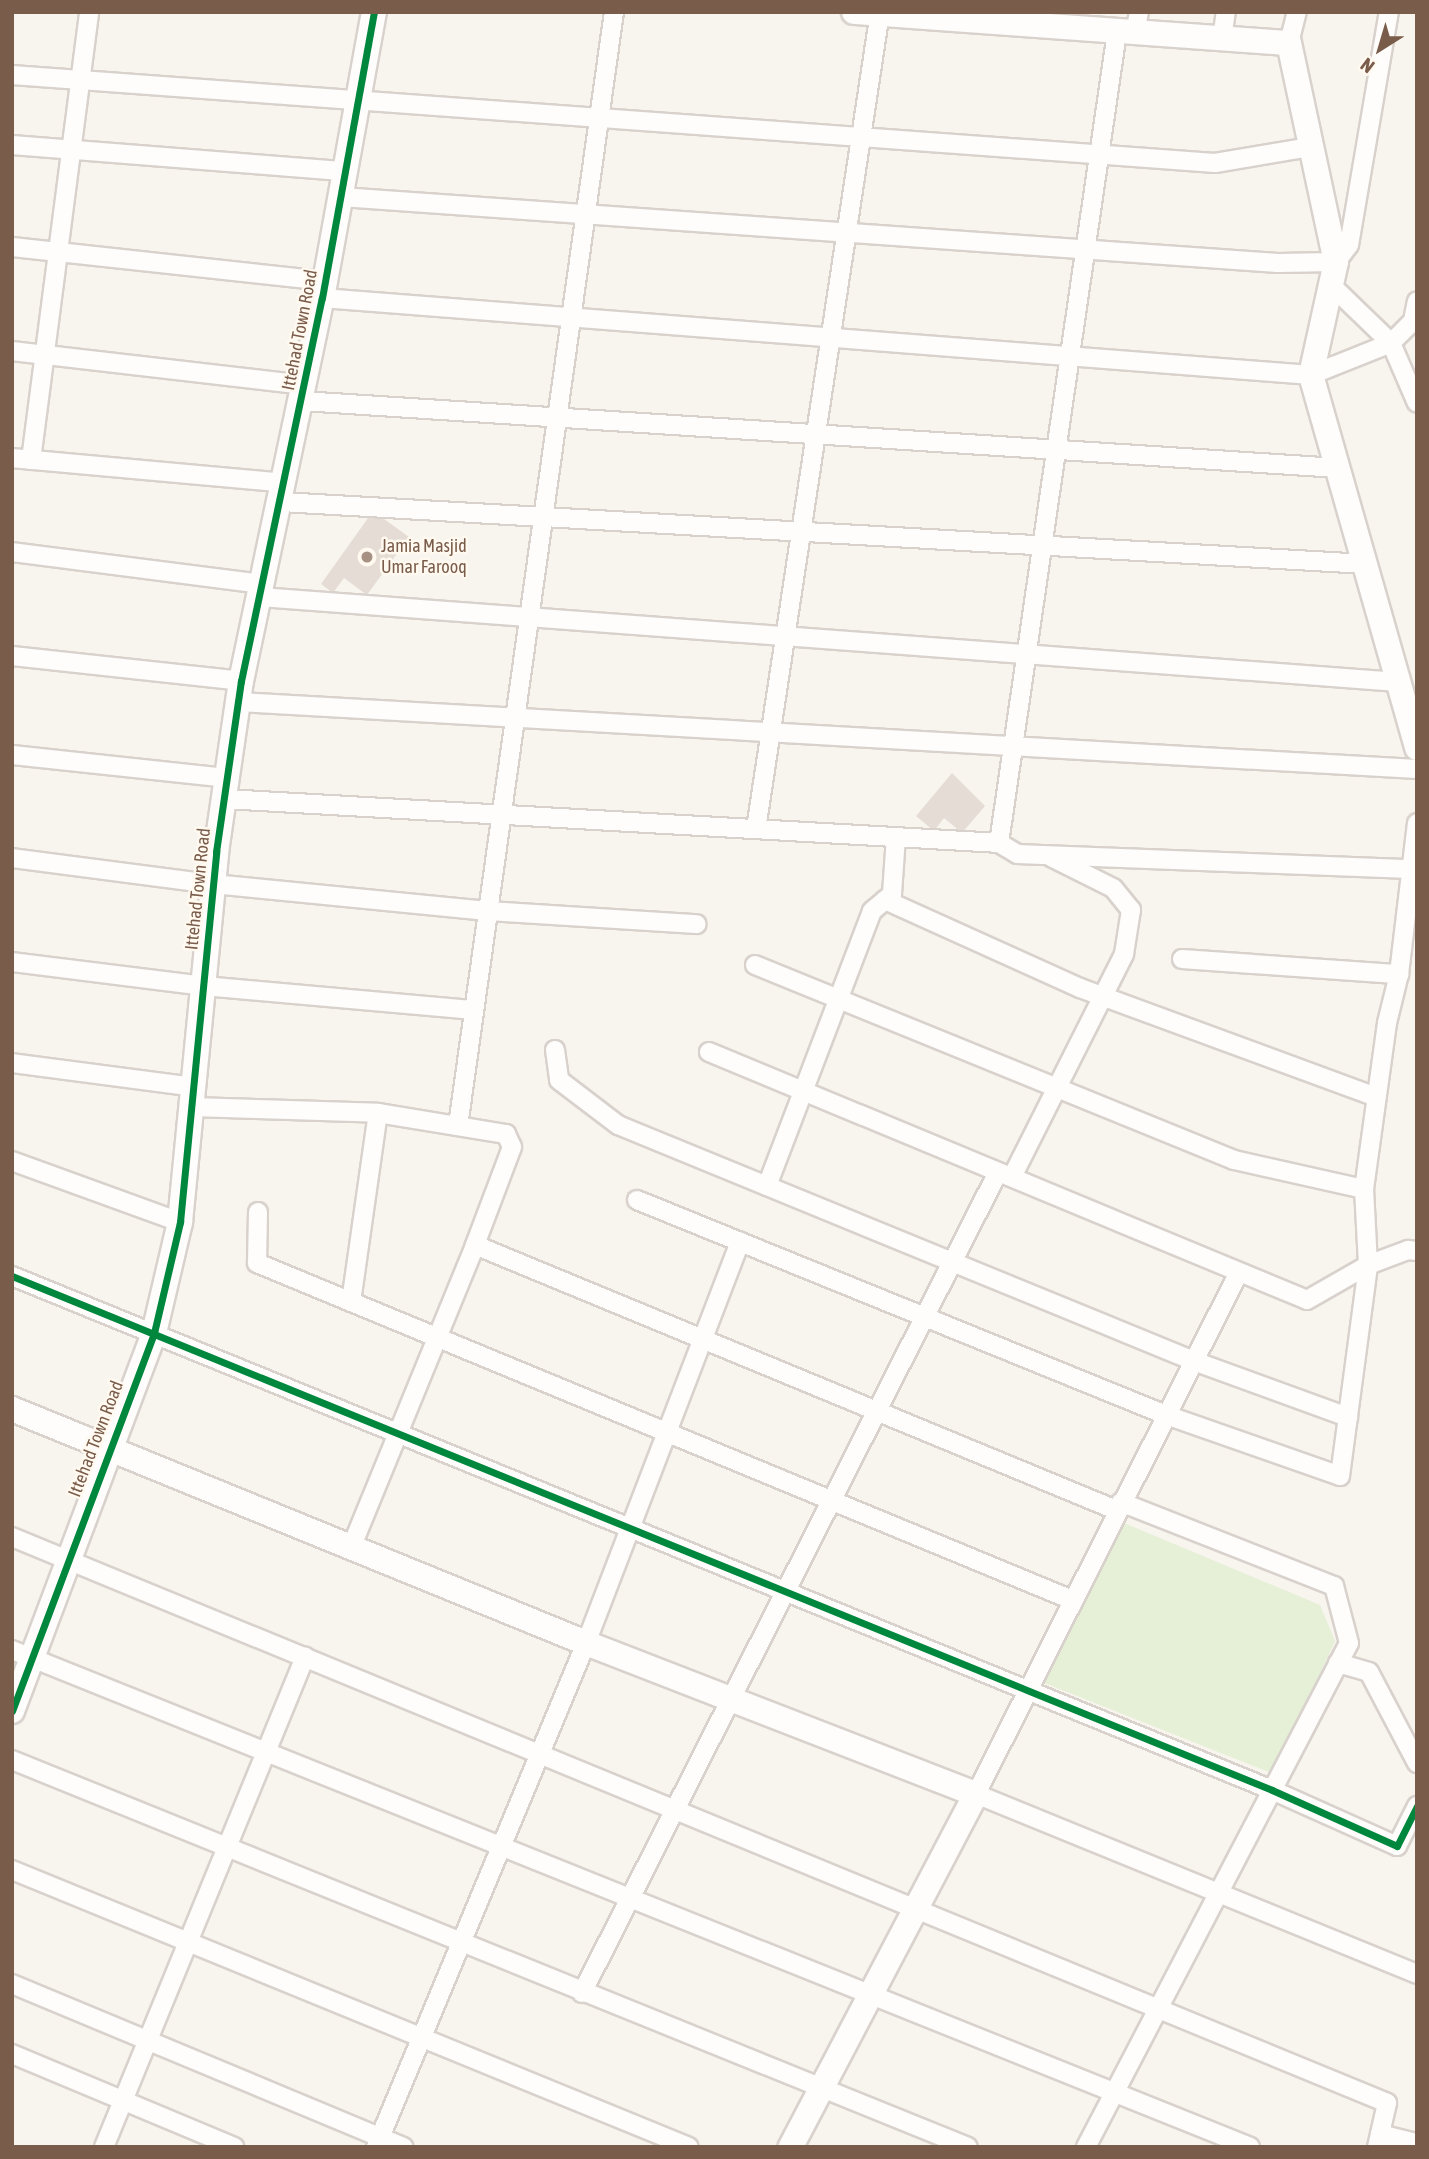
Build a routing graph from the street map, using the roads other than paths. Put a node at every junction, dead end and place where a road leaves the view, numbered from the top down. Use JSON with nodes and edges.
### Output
{"nodes":[{"id":1,"x":89,"y":12,"type":"edge"},
{"id":2,"x":374,"y":12,"type":"edge"},
{"id":3,"x":614,"y":12,"type":"edge"},
{"id":4,"x":854,"y":12,"type":"edge"},
{"id":5,"x":1226,"y":12,"type":"edge"},
{"id":6,"x":1297,"y":12,"type":"edge"},
{"id":7,"x":1389,"y":12,"type":"edge"},
{"id":8,"x":879,"y":13,"type":"edge"},
{"id":9,"x":1130,"y":26,"type":"edge"},
{"id":10,"x":1222,"y":39,"type":"junction"},
{"id":11,"x":1289,"y":43,"type":"junction"},
{"id":12,"x":12,"y":75,"type":"edge"},
{"id":13,"x":81,"y":80,"type":"junction"},
{"id":14,"x":359,"y":100,"type":"junction"},
{"id":15,"x":600,"y":116,"type":"junction"},
{"id":16,"x":861,"y":137,"type":"junction"},
{"id":17,"x":12,"y":145,"type":"edge"},
{"id":18,"x":1311,"y":147,"type":"junction"},
{"id":19,"x":72,"y":150,"type":"junction"},
{"id":20,"x":1100,"y":154,"type":"junction"},
{"id":21,"x":345,"y":171,"type":"junction"},
{"id":22,"x":341,"y":197,"type":"junction"},
{"id":23,"x":586,"y":216,"type":"junction"},
{"id":24,"x":846,"y":234,"type":"junction"},
{"id":25,"x":12,"y":247,"type":"edge"},
{"id":26,"x":1086,"y":249,"type":"junction"},
{"id":27,"x":58,"y":251,"type":"junction"},
{"id":28,"x":1336,"y":262,"type":"junction"},
{"id":29,"x":1333,"y":287,"type":"junction"},
{"id":30,"x":324,"y":289,"type":"junction"},
{"id":31,"x":1417,"y":301,"type":"edge"},
{"id":32,"x":571,"y":317,"type":"junction"},
{"id":33,"x":1415,"y":321,"type":"edge"},
{"id":34,"x":830,"y":338,"type":"junction"},
{"id":35,"x":1391,"y":343,"type":"junction"},
{"id":36,"x":12,"y":351,"type":"edge"},
{"id":37,"x":45,"y":355,"type":"junction"},
{"id":38,"x":1070,"y":355,"type":"junction"},
{"id":39,"x":1311,"y":376,"type":"junction"},
{"id":40,"x":303,"y":393,"type":"junction"},
{"id":41,"x":1417,"y":403,"type":"edge"},
{"id":42,"x":557,"y":418,"type":"junction"},
{"id":43,"x":816,"y":434,"type":"junction"},
{"id":44,"x":1056,"y":450,"type":"junction"},
{"id":45,"x":12,"y":458,"type":"edge"},
{"id":46,"x":31,"y":460,"type":"junction"},
{"id":47,"x":1337,"y":468,"type":"junction"},
{"id":48,"x":283,"y":493,"type":"junction"},
{"id":49,"x":543,"y":517,"type":"junction"},
{"id":50,"x":801,"y":532,"type":"junction"},
{"id":51,"x":1042,"y":546,"type":"junction"},
{"id":52,"x":12,"y":552,"type":"edge"},
{"id":53,"x":1364,"y":564,"type":"junction"},
{"id":54,"x":262,"y":590,"type":"junction"},
{"id":55,"x":529,"y":617,"type":"junction"},
{"id":56,"x":785,"y":636,"type":"junction"},
{"id":57,"x":1026,"y":653,"type":"junction"},
{"id":58,"x":12,"y":656,"type":"edge"},
{"id":59,"x":1398,"y":682,"type":"junction"},
{"id":60,"x":240,"y":692,"type":"junction"},
{"id":61,"x":515,"y":718,"type":"junction"},
{"id":62,"x":770,"y":733,"type":"junction"},
{"id":63,"x":1013,"y":746,"type":"junction"},
{"id":64,"x":1417,"y":748,"type":"edge"},
{"id":65,"x":12,"y":755,"type":"edge"},
{"id":66,"x":1417,"y":769,"type":"edge"},
{"id":67,"x":227,"y":788,"type":"junction"},
{"id":68,"x":501,"y":816,"type":"junction"},
{"id":69,"x":1417,"y":823,"type":"edge"},
{"id":70,"x":756,"y":829,"type":"junction"},
{"id":71,"x":896,"y":837,"type":"junction"},
{"id":72,"x":999,"y":843,"type":"junction"},
{"id":73,"x":1045,"y":855,"type":"junction"},
{"id":74,"x":12,"y":858,"type":"edge"},
{"id":75,"x":1411,"y":869,"type":"junction"},
{"id":76,"x":214,"y":884,"type":"junction"},
{"id":77,"x":884,"y":900,"type":"junction"},
{"id":78,"x":488,"y":911,"type":"junction"},
{"id":79,"x":697,"y":924,"type":"dead end"},
{"id":80,"x":1182,"y":959,"type":"dead end"},
{"id":81,"x":12,"y":962,"type":"edge"},
{"id":82,"x":755,"y":965,"type":"dead end"},
{"id":83,"x":1399,"y":974,"type":"junction"},
{"id":84,"x":204,"y":986,"type":"junction"},
{"id":85,"x":1100,"y":995,"type":"junction"},
{"id":86,"x":838,"y":1000,"type":"junction"},
{"id":87,"x":474,"y":1010,"type":"junction"},
{"id":88,"x":555,"y":1049,"type":"dead end"},
{"id":89,"x":709,"y":1052,"type":"dead end"},
{"id":90,"x":12,"y":1063,"type":"edge"},
{"id":91,"x":1057,"y":1089,"type":"junction"},
{"id":92,"x":804,"y":1091,"type":"junction"},
{"id":93,"x":193,"y":1097,"type":"junction"},
{"id":94,"x":1377,"y":1097,"type":"junction"},
{"id":95,"x":378,"y":1114,"type":"junction"},
{"id":96,"x":458,"y":1126,"type":"junction"},
{"id":97,"x":12,"y":1161,"type":"edge"},
{"id":98,"x":1005,"y":1175,"type":"junction"},
{"id":99,"x":767,"y":1186,"type":"junction"},
{"id":100,"x":1364,"y":1189,"type":"junction"},
{"id":101,"x":636,"y":1200,"type":"dead end"},
{"id":102,"x":258,"y":1212,"type":"dead end"},
{"id":103,"x":180,"y":1223,"type":"junction"},
{"id":104,"x":740,"y":1242,"type":"junction"},
{"id":105,"x":475,"y":1245,"type":"junction"},
{"id":106,"x":1417,"y":1251,"type":"edge"},
{"id":107,"x":953,"y":1261,"type":"junction"},
{"id":108,"x":1368,"y":1265,"type":"junction"},
{"id":109,"x":1239,"y":1272,"type":"junction"},
{"id":110,"x":12,"y":1276,"type":"edge"},
{"id":111,"x":351,"y":1301,"type":"junction"},
{"id":112,"x":925,"y":1316,"type":"junction"},
{"id":113,"x":154,"y":1334,"type":"junction"},
{"id":114,"x":438,"y":1337,"type":"junction"},
{"id":115,"x":703,"y":1339,"type":"junction"},
{"id":116,"x":1194,"y":1361,"type":"junction"},
{"id":117,"x":12,"y":1409,"type":"edge"},
{"id":118,"x":877,"y":1411,"type":"junction"},
{"id":119,"x":1166,"y":1415,"type":"junction"},
{"id":120,"x":1348,"y":1417,"type":"junction"},
{"id":121,"x":666,"y":1433,"type":"junction"},
{"id":122,"x":398,"y":1434,"type":"junction"},
{"id":123,"x":107,"y":1449,"type":"junction"},
{"id":124,"x":831,"y":1502,"type":"junction"},
{"id":125,"x":1119,"y":1506,"type":"junction"},
{"id":126,"x":629,"y":1529,"type":"junction"},
{"id":127,"x":12,"y":1537,"type":"edge"},
{"id":128,"x":351,"y":1548,"type":"junction"},
{"id":129,"x":68,"y":1560,"type":"junction"},
{"id":130,"x":786,"y":1594,"type":"junction"},
{"id":131,"x":1072,"y":1600,"type":"junction"},
{"id":132,"x":586,"y":1643,"type":"junction"},
{"id":133,"x":22,"y":1654,"type":"edge"},
{"id":134,"x":305,"y":1657,"type":"junction"},
{"id":135,"x":1338,"y":1663,"type":"junction"},
{"id":136,"x":1027,"y":1693,"type":"junction"},
{"id":137,"x":732,"y":1699,"type":"junction"},
{"id":138,"x":12,"y":1711,"type":"edge"},
{"id":139,"x":1412,"y":1743,"type":"edge"},
{"id":140,"x":266,"y":1752,"type":"junction"},
{"id":141,"x":539,"y":1754,"type":"junction"},
{"id":142,"x":12,"y":1760,"type":"edge"},
{"id":143,"x":1417,"y":1763,"type":"edge"},
{"id":144,"x":1272,"y":1790,"type":"junction"},
{"id":145,"x":976,"y":1794,"type":"junction"},
{"id":146,"x":1417,"y":1806,"type":"edge"},
{"id":147,"x":676,"y":1810,"type":"junction"},
{"id":148,"x":500,"y":1846,"type":"junction"},
{"id":149,"x":227,"y":1848,"type":"junction"},
{"id":150,"x":12,"y":1870,"type":"edge"},
{"id":151,"x":1219,"y":1893,"type":"junction"},
{"id":152,"x":631,"y":1898,"type":"junction"},
{"id":153,"x":916,"y":1910,"type":"junction"},
{"id":154,"x":189,"y":1942,"type":"junction"},
{"id":155,"x":460,"y":1943,"type":"junction"},
{"id":156,"x":1417,"y":1974,"type":"edge"},
{"id":157,"x":12,"y":1984,"type":"edge"},
{"id":158,"x":582,"y":1993,"type":"junction"},
{"id":159,"x":872,"y":1995,"type":"junction"},
{"id":160,"x":1158,"y":2009,"type":"junction"},
{"id":161,"x":421,"y":2037,"type":"junction"},
{"id":162,"x":148,"y":2041,"type":"junction"},
{"id":163,"x":12,"y":2054,"type":"edge"},
{"id":164,"x":821,"y":2090,"type":"junction"},
{"id":165,"x":1115,"y":2091,"type":"junction"},
{"id":166,"x":124,"y":2101,"type":"junction"},
{"id":167,"x":1378,"y":2140,"type":"edge"},
{"id":168,"x":378,"y":2142,"type":"edge"},
{"id":169,"x":1417,"y":2143,"type":"edge"},
{"id":170,"x":104,"y":2147,"type":"edge"},
{"id":171,"x":234,"y":2147,"type":"edge"},
{"id":172,"x":403,"y":2147,"type":"edge"},
{"id":173,"x":689,"y":2147,"type":"edge"},
{"id":174,"x":791,"y":2147,"type":"edge"},
{"id":175,"x":968,"y":2147,"type":"edge"},
{"id":176,"x":1086,"y":2147,"type":"edge"},
{"id":177,"x":1250,"y":2147,"type":"edge"}],
"edges":[{"from":1,"to":13,"type":"street"},
{"from":2,"to":14,"type":"street","name":"Ittehad Town Road"},
{"from":3,"to":15,"type":"street"},
{"from":4,"to":8,"type":"street"},
{"from":5,"to":10,"type":"street"},
{"from":6,"to":11,"type":"street"},
{"from":7,"to":28,"type":"street"},
{"from":8,"to":9,"type":"street"},
{"from":8,"to":16,"type":"street"},
{"from":9,"to":10,"type":"street"},
{"from":9,"to":20,"type":"street"},
{"from":10,"to":11,"type":"street"},
{"from":11,"to":18,"type":"street"},
{"from":12,"to":13,"type":"street"},
{"from":13,"to":14,"type":"street"},
{"from":13,"to":19,"type":"street"},
{"from":14,"to":15,"type":"street"},
{"from":14,"to":21,"type":"street","name":"Ittehad Town Road"},
{"from":15,"to":16,"type":"street"},
{"from":15,"to":23,"type":"street"},
{"from":16,"to":20,"type":"street"},
{"from":16,"to":24,"type":"street"},
{"from":17,"to":19,"type":"street"},
{"from":18,"to":20,"type":"street"},
{"from":18,"to":28,"type":"street"},
{"from":19,"to":21,"type":"street"},
{"from":19,"to":27,"type":"street"},
{"from":20,"to":26,"type":"street"},
{"from":21,"to":22,"type":"street","name":"Ittehad Town Road"},
{"from":22,"to":23,"type":"street"},
{"from":22,"to":30,"type":"street","name":"Ittehad Town Road"},
{"from":23,"to":24,"type":"street"},
{"from":23,"to":32,"type":"street"},
{"from":24,"to":26,"type":"street"},
{"from":24,"to":34,"type":"street"},
{"from":25,"to":27,"type":"street"},
{"from":26,"to":28,"type":"street"},
{"from":26,"to":38,"type":"street"},
{"from":27,"to":30,"type":"street"},
{"from":27,"to":37,"type":"street"},
{"from":28,"to":29,"type":"street"},
{"from":29,"to":35,"type":"street"},
{"from":29,"to":39,"type":"street"},
{"from":30,"to":32,"type":"street"},
{"from":30,"to":40,"type":"street","name":"Ittehad Town Road"},
{"from":31,"to":33,"type":"street"},
{"from":32,"to":34,"type":"street"},
{"from":32,"to":42,"type":"street"},
{"from":33,"to":35,"type":"street"},
{"from":34,"to":38,"type":"street"},
{"from":34,"to":43,"type":"street"},
{"from":35,"to":39,"type":"street"},
{"from":35,"to":41,"type":"street"},
{"from":36,"to":37,"type":"street"},
{"from":37,"to":40,"type":"street"},
{"from":37,"to":46,"type":"street"},
{"from":38,"to":39,"type":"street"},
{"from":38,"to":44,"type":"street"},
{"from":39,"to":47,"type":"street"},
{"from":40,"to":42,"type":"street"},
{"from":40,"to":48,"type":"street","name":"Ittehad Town Road"},
{"from":42,"to":43,"type":"street"},
{"from":42,"to":49,"type":"street"},
{"from":43,"to":44,"type":"street"},
{"from":43,"to":50,"type":"street"},
{"from":44,"to":47,"type":"street"},
{"from":44,"to":51,"type":"street"},
{"from":45,"to":46,"type":"street"},
{"from":46,"to":48,"type":"street"},
{"from":47,"to":53,"type":"street"},
{"from":48,"to":49,"type":"street"},
{"from":48,"to":54,"type":"street","name":"Ittehad Town Road"},
{"from":49,"to":50,"type":"street"},
{"from":49,"to":55,"type":"street"},
{"from":50,"to":51,"type":"street"},
{"from":50,"to":56,"type":"street"},
{"from":51,"to":53,"type":"street"},
{"from":51,"to":57,"type":"street"},
{"from":52,"to":54,"type":"street"},
{"from":53,"to":59,"type":"street"},
{"from":54,"to":55,"type":"street"},
{"from":54,"to":60,"type":"street","name":"Ittehad Town Road"},
{"from":55,"to":56,"type":"street"},
{"from":55,"to":61,"type":"street"},
{"from":56,"to":57,"type":"street"},
{"from":56,"to":62,"type":"street"},
{"from":57,"to":59,"type":"street"},
{"from":57,"to":63,"type":"street"},
{"from":58,"to":60,"type":"street"},
{"from":59,"to":64,"type":"street"},
{"from":60,"to":61,"type":"street"},
{"from":60,"to":67,"type":"street","name":"Ittehad Town Road"},
{"from":61,"to":62,"type":"street"},
{"from":61,"to":68,"type":"street"},
{"from":62,"to":63,"type":"street"},
{"from":62,"to":70,"type":"street"},
{"from":63,"to":66,"type":"street"},
{"from":63,"to":72,"type":"street"},
{"from":65,"to":67,"type":"street"},
{"from":67,"to":68,"type":"street"},
{"from":67,"to":76,"type":"street","name":"Ittehad Town Road"},
{"from":68,"to":70,"type":"street"},
{"from":68,"to":78,"type":"street"},
{"from":69,"to":75,"type":"street"},
{"from":70,"to":71,"type":"street"},
{"from":71,"to":72,"type":"street"},
{"from":71,"to":77,"type":"street"},
{"from":72,"to":73,"type":"street"},
{"from":73,"to":75,"type":"street"},
{"from":73,"to":85,"type":"street"},
{"from":74,"to":76,"type":"street"},
{"from":75,"to":83,"type":"street"},
{"from":76,"to":78,"type":"street"},
{"from":76,"to":84,"type":"street","name":"Ittehad Town Road"},
{"from":77,"to":85,"type":"street"},
{"from":77,"to":86,"type":"street"},
{"from":78,"to":79,"type":"street"},
{"from":78,"to":87,"type":"street"},
{"from":80,"to":83,"type":"street"},
{"from":81,"to":84,"type":"street"},
{"from":82,"to":86,"type":"street"},
{"from":83,"to":94,"type":"street"},
{"from":84,"to":87,"type":"street"},
{"from":84,"to":93,"type":"street","name":"Ittehad Town Road"},
{"from":85,"to":91,"type":"street"},
{"from":85,"to":94,"type":"street"},
{"from":86,"to":91,"type":"street"},
{"from":86,"to":92,"type":"street"},
{"from":87,"to":96,"type":"street"},
{"from":88,"to":99,"type":"street"},
{"from":89,"to":92,"type":"street"},
{"from":90,"to":93,"type":"street"},
{"from":91,"to":98,"type":"street"},
{"from":91,"to":100,"type":"street"},
{"from":92,"to":98,"type":"street"},
{"from":92,"to":99,"type":"street"},
{"from":93,"to":95,"type":"street"},
{"from":93,"to":103,"type":"street","name":"Ittehad Town Road"},
{"from":94,"to":100,"type":"street"},
{"from":95,"to":96,"type":"street"},
{"from":95,"to":111,"type":"street"},
{"from":96,"to":105,"type":"street"},
{"from":97,"to":103,"type":"street"},
{"from":98,"to":107,"type":"street"},
{"from":98,"to":109,"type":"street"},
{"from":99,"to":107,"type":"street"},
{"from":100,"to":108,"type":"street"},
{"from":101,"to":104,"type":"street"},
{"from":102,"to":111,"type":"street"},
{"from":103,"to":113,"type":"street","name":"Ittehad Town Road"},
{"from":104,"to":112,"type":"street"},
{"from":104,"to":115,"type":"street"},
{"from":105,"to":114,"type":"street"},
{"from":105,"to":115,"type":"street"},
{"from":106,"to":108,"type":"street"},
{"from":107,"to":112,"type":"street"},
{"from":107,"to":116,"type":"street"},
{"from":108,"to":109,"type":"street"},
{"from":108,"to":120,"type":"street"},
{"from":109,"to":116,"type":"street"},
{"from":110,"to":113,"type":"street"},
{"from":111,"to":114,"type":"street"},
{"from":112,"to":118,"type":"street"},
{"from":112,"to":119,"type":"street"},
{"from":113,"to":122,"type":"street"},
{"from":113,"to":123,"type":"street","name":"Ittehad Town Road"},
{"from":114,"to":121,"type":"street"},
{"from":114,"to":122,"type":"street"},
{"from":115,"to":118,"type":"street"},
{"from":115,"to":121,"type":"street"},
{"from":116,"to":119,"type":"street"},
{"from":116,"to":120,"type":"street"},
{"from":117,"to":123,"type":"street"},
{"from":118,"to":124,"type":"street"},
{"from":118,"to":125,"type":"street"},
{"from":119,"to":120,"type":"street"},
{"from":119,"to":125,"type":"street"},
{"from":121,"to":124,"type":"street"},
{"from":121,"to":126,"type":"street"},
{"from":122,"to":126,"type":"street"},
{"from":122,"to":128,"type":"street"},
{"from":123,"to":128,"type":"street"},
{"from":123,"to":129,"type":"street","name":"Ittehad Town Road"},
{"from":124,"to":130,"type":"street"},
{"from":124,"to":131,"type":"street"},
{"from":125,"to":131,"type":"street"},
{"from":125,"to":135,"type":"street"},
{"from":126,"to":130,"type":"street"},
{"from":126,"to":132,"type":"street"},
{"from":127,"to":129,"type":"street"},
{"from":128,"to":132,"type":"street"},
{"from":129,"to":133,"type":"street","name":"Ittehad Town Road"},
{"from":129,"to":134,"type":"street"},
{"from":130,"to":136,"type":"street"},
{"from":130,"to":137,"type":"street"},
{"from":131,"to":136,"type":"street"},
{"from":132,"to":137,"type":"street"},
{"from":132,"to":141,"type":"street"},
{"from":133,"to":138,"type":"street","name":"Ittehad Town Road"},
{"from":133,"to":140,"type":"street"},
{"from":134,"to":140,"type":"street"},
{"from":134,"to":141,"type":"street"},
{"from":135,"to":139,"type":"street"},
{"from":135,"to":144,"type":"street"},
{"from":136,"to":144,"type":"street"},
{"from":136,"to":145,"type":"street"},
{"from":137,"to":145,"type":"street"},
{"from":137,"to":147,"type":"street"},
{"from":139,"to":143,"type":"street"},
{"from":140,"to":148,"type":"street"},
{"from":140,"to":149,"type":"street"},
{"from":141,"to":147,"type":"street"},
{"from":141,"to":148,"type":"street"},
{"from":142,"to":149,"type":"street"},
{"from":144,"to":146,"type":"street"},
{"from":144,"to":151,"type":"street"},
{"from":145,"to":151,"type":"street"},
{"from":145,"to":153,"type":"street"},
{"from":147,"to":152,"type":"street"},
{"from":147,"to":153,"type":"street"},
{"from":148,"to":152,"type":"street"},
{"from":148,"to":155,"type":"street"},
{"from":149,"to":154,"type":"street"},
{"from":149,"to":155,"type":"street"},
{"from":150,"to":154,"type":"street"},
{"from":151,"to":156,"type":"street"},
{"from":151,"to":160,"type":"street"},
{"from":152,"to":158,"type":"street"},
{"from":152,"to":159,"type":"street"},
{"from":153,"to":159,"type":"street"},
{"from":153,"to":160,"type":"street"},
{"from":154,"to":161,"type":"street"},
{"from":154,"to":162,"type":"street"},
{"from":155,"to":158,"type":"street"},
{"from":155,"to":161,"type":"street"},
{"from":157,"to":162,"type":"street"},
{"from":158,"to":164,"type":"street"},
{"from":159,"to":164,"type":"street"},
{"from":159,"to":165,"type":"street"},
{"from":160,"to":165,"type":"street"},
{"from":160,"to":167,"type":"street"},
{"from":161,"to":168,"type":"street"},
{"from":161,"to":173,"type":"street"},
{"from":162,"to":166,"type":"street"},
{"from":162,"to":168,"type":"street"},
{"from":163,"to":166,"type":"street"},
{"from":164,"to":174,"type":"street"},
{"from":164,"to":175,"type":"street"},
{"from":165,"to":176,"type":"street"},
{"from":165,"to":177,"type":"street"},
{"from":166,"to":170,"type":"street"},
{"from":166,"to":171,"type":"street"},
{"from":167,"to":169,"type":"street"},
{"from":168,"to":172,"type":"street"}]}
